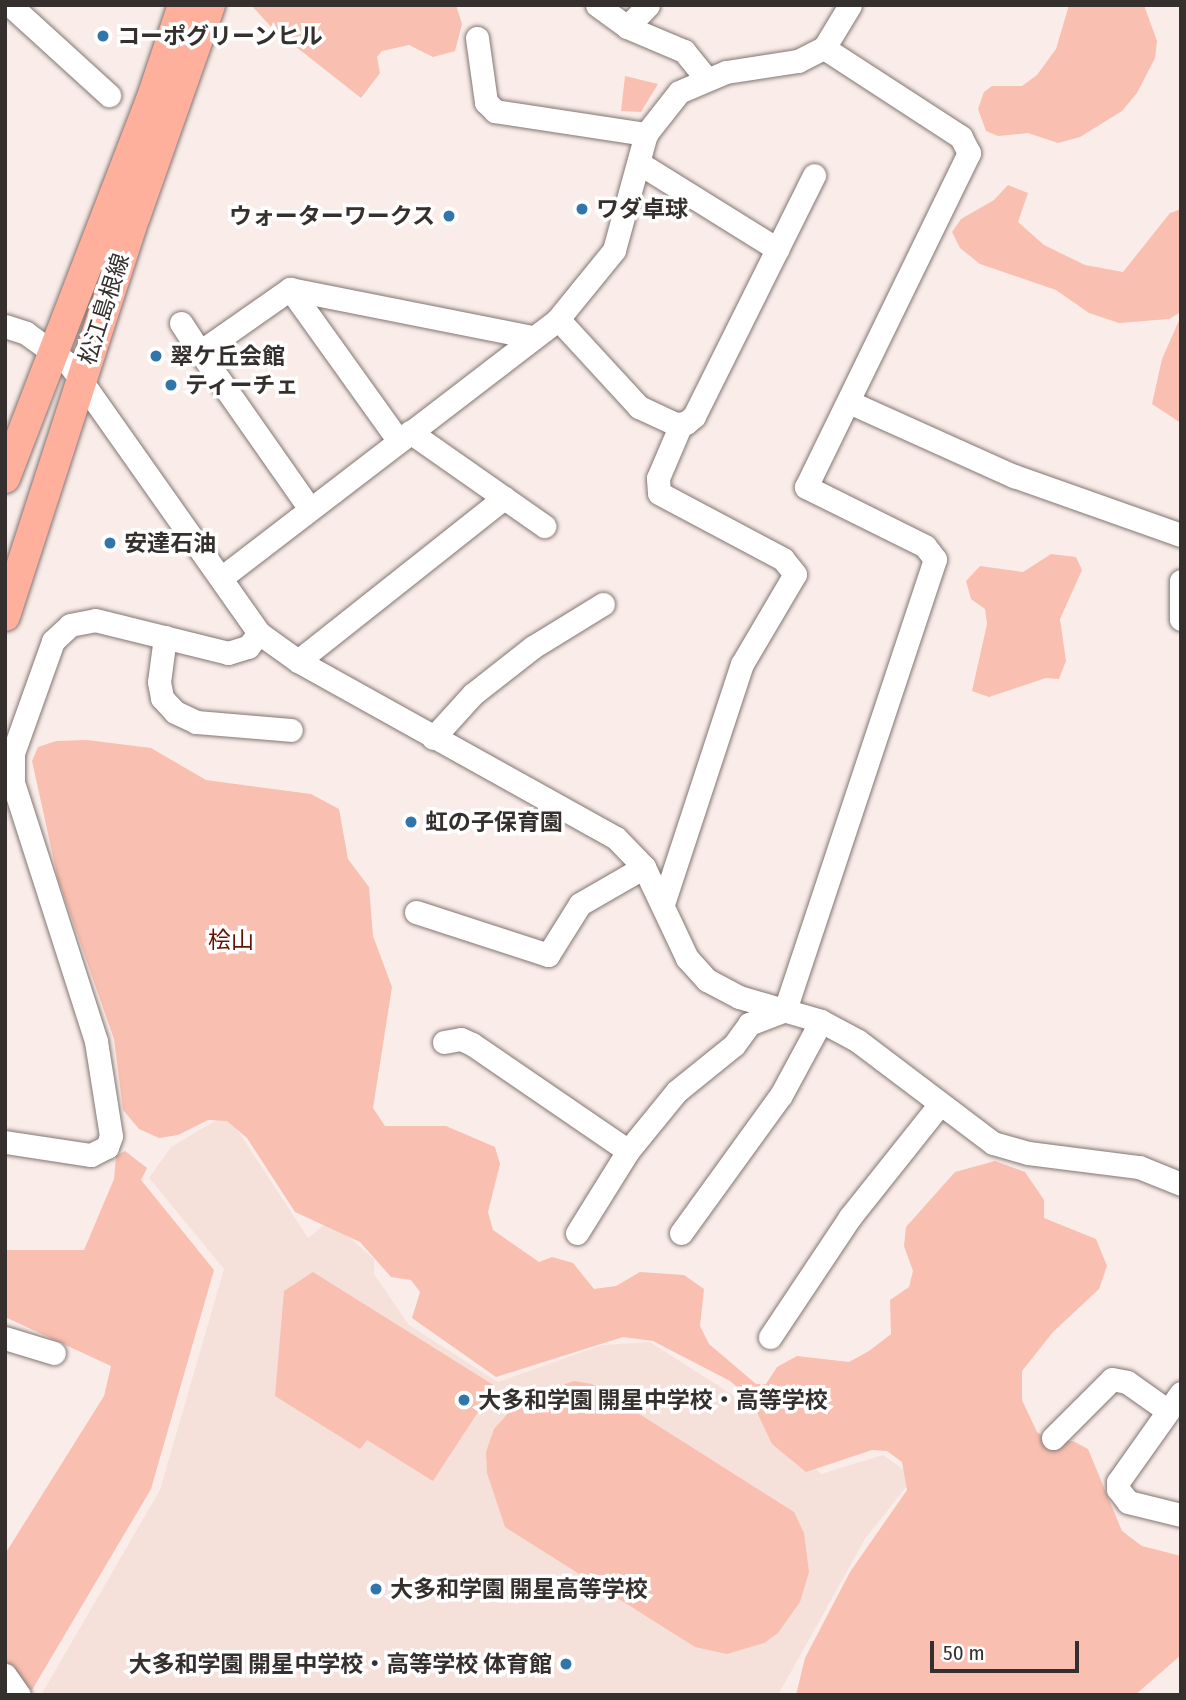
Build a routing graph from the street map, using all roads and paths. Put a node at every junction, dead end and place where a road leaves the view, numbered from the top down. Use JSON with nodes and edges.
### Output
{"nodes":[{"id":1,"x":10,"y":5,"type":"edge"},
{"id":2,"x":183,"y":5,"type":"edge"},
{"id":3,"x":210,"y":5,"type":"edge"},
{"id":4,"x":597,"y":5,"type":"edge"},
{"id":5,"x":648,"y":5,"type":"edge"},
{"id":6,"x":850,"y":5,"type":"edge"},
{"id":7,"x":627,"y":27,"type":"junction"},
{"id":8,"x":477,"y":38,"type":"dead end"},
{"id":9,"x":824,"y":48,"type":"junction"},
{"id":10,"x":708,"y":79,"type":"junction"},
{"id":11,"x":109,"y":95,"type":"dead end"},
{"id":12,"x":646,"y":134,"type":"junction"},
{"id":13,"x":639,"y":163,"type":"junction"},
{"id":14,"x":814,"y":175,"type":"dead end"},
{"id":15,"x":777,"y":249,"type":"junction"},
{"id":16,"x":290,"y":289,"type":"junction"},
{"id":17,"x":558,"y":319,"type":"junction"},
{"id":18,"x":181,"y":323,"type":"dead end"},
{"id":19,"x":5,"y":326,"type":"edge"},
{"id":20,"x":533,"y":337,"type":"junction"},
{"id":21,"x":200,"y":352,"type":"junction"},
{"id":22,"x":54,"y":353,"type":"junction"},
{"id":23,"x":81,"y":380,"type":"junction"},
{"id":24,"x":849,"y":402,"type":"junction"},
{"id":25,"x":681,"y":424,"type":"junction"},
{"id":26,"x":405,"y":436,"type":"junction"},
{"id":27,"x":5,"y":478,"type":"edge"},
{"id":28,"x":504,"y":498,"type":"junction"},
{"id":29,"x":310,"y":509,"type":"junction"},
{"id":30,"x":544,"y":526,"type":"dead end"},
{"id":31,"x":1181,"y":535,"type":"edge"},
{"id":32,"x":221,"y":578,"type":"junction"},
{"id":33,"x":1181,"y":581,"type":"edge"},
{"id":34,"x":603,"y":604,"type":"dead end"},
{"id":35,"x":5,"y":616,"type":"edge"},
{"id":36,"x":1181,"y":619,"type":"edge"},
{"id":37,"x":260,"y":633,"type":"junction"},
{"id":38,"x":165,"y":637,"type":"junction"},
{"id":39,"x":298,"y":661,"type":"junction"},
{"id":40,"x":291,"y":730,"type":"dead end"},
{"id":41,"x":433,"y":738,"type":"junction"},
{"id":42,"x":9,"y":761,"type":"edge"},
{"id":43,"x":13,"y":815,"type":"edge"},
{"id":44,"x":644,"y":867,"type":"junction"},
{"id":45,"x":663,"y":905,"type":"junction"},
{"id":46,"x":416,"y":912,"type":"dead end"},
{"id":47,"x":785,"y":1010,"type":"junction"},
{"id":48,"x":821,"y":1021,"type":"junction"},
{"id":49,"x":444,"y":1042,"type":"dead end"},
{"id":50,"x":939,"y":1105,"type":"junction"},
{"id":51,"x":5,"y":1142,"type":"edge"},
{"id":52,"x":628,"y":1151,"type":"junction"},
{"id":53,"x":1181,"y":1184,"type":"edge"},
{"id":54,"x":577,"y":1233,"type":"dead end"},
{"id":55,"x":681,"y":1233,"type":"dead end"},
{"id":56,"x":770,"y":1337,"type":"dead end"},
{"id":57,"x":5,"y":1338,"type":"edge"},
{"id":58,"x":54,"y":1353,"type":"dead end"},
{"id":59,"x":1174,"y":1402,"type":"edge"},
{"id":60,"x":1053,"y":1438,"type":"dead end"},
{"id":61,"x":1181,"y":1515,"type":"edge"},
{"id":62,"x":5,"y":1675,"type":"edge"},
{"id":63,"x":19,"y":1695,"type":"edge"}],
"edges":[{"from":1,"to":11,"type":"street"},
{"from":2,"to":22,"type":"main road","name":"松江島根線"},
{"from":3,"to":23,"type":"main road","name":"松江島根線"},
{"from":4,"to":7,"type":"street"},
{"from":5,"to":7,"type":"street"},
{"from":6,"to":9,"type":"street"},
{"from":7,"to":10,"type":"street"},
{"from":8,"to":12,"type":"street"},
{"from":9,"to":10,"type":"street"},
{"from":9,"to":24,"type":"street"},
{"from":10,"to":12,"type":"street"},
{"from":12,"to":13,"type":"street"},
{"from":13,"to":15,"type":"street"},
{"from":13,"to":17,"type":"street"},
{"from":14,"to":15,"type":"street"},
{"from":15,"to":25,"type":"street"},
{"from":16,"to":20,"type":"street"},
{"from":16,"to":21,"type":"street"},
{"from":16,"to":26,"type":"street"},
{"from":17,"to":20,"type":"street"},
{"from":17,"to":25,"type":"street"},
{"from":18,"to":21,"type":"street"},
{"from":19,"to":22,"type":"street"},
{"from":20,"to":26,"type":"street"},
{"from":21,"to":29,"type":"street"},
{"from":22,"to":23,"type":"street"},
{"from":22,"to":27,"type":"main road","name":"松江島根線"},
{"from":23,"to":32,"type":"street"},
{"from":23,"to":35,"type":"main road","name":"松江島根線"},
{"from":24,"to":31,"type":"street"},
{"from":24,"to":47,"type":"street"},
{"from":25,"to":45,"type":"street"},
{"from":26,"to":28,"type":"street"},
{"from":26,"to":29,"type":"street"},
{"from":28,"to":30,"type":"street"},
{"from":28,"to":39,"type":"street"},
{"from":29,"to":32,"type":"street"},
{"from":32,"to":37,"type":"street"},
{"from":33,"to":36,"type":"street"},
{"from":34,"to":41,"type":"street"},
{"from":37,"to":38,"type":"street"},
{"from":37,"to":39,"type":"street"},
{"from":38,"to":40,"type":"street"},
{"from":38,"to":42,"type":"street"},
{"from":39,"to":41,"type":"street"},
{"from":41,"to":44,"type":"street"},
{"from":42,"to":43,"type":"street"},
{"from":43,"to":51,"type":"street"},
{"from":44,"to":45,"type":"street"},
{"from":44,"to":46,"type":"street"},
{"from":45,"to":47,"type":"street"},
{"from":47,"to":48,"type":"street"},
{"from":47,"to":52,"type":"street"},
{"from":48,"to":50,"type":"street"},
{"from":48,"to":55,"type":"street"},
{"from":49,"to":52,"type":"street"},
{"from":50,"to":53,"type":"street"},
{"from":50,"to":56,"type":"street"},
{"from":52,"to":54,"type":"street"},
{"from":57,"to":58,"type":"street"},
{"from":59,"to":60,"type":"street"},
{"from":59,"to":61,"type":"street"},
{"from":62,"to":63,"type":"street"}]}
